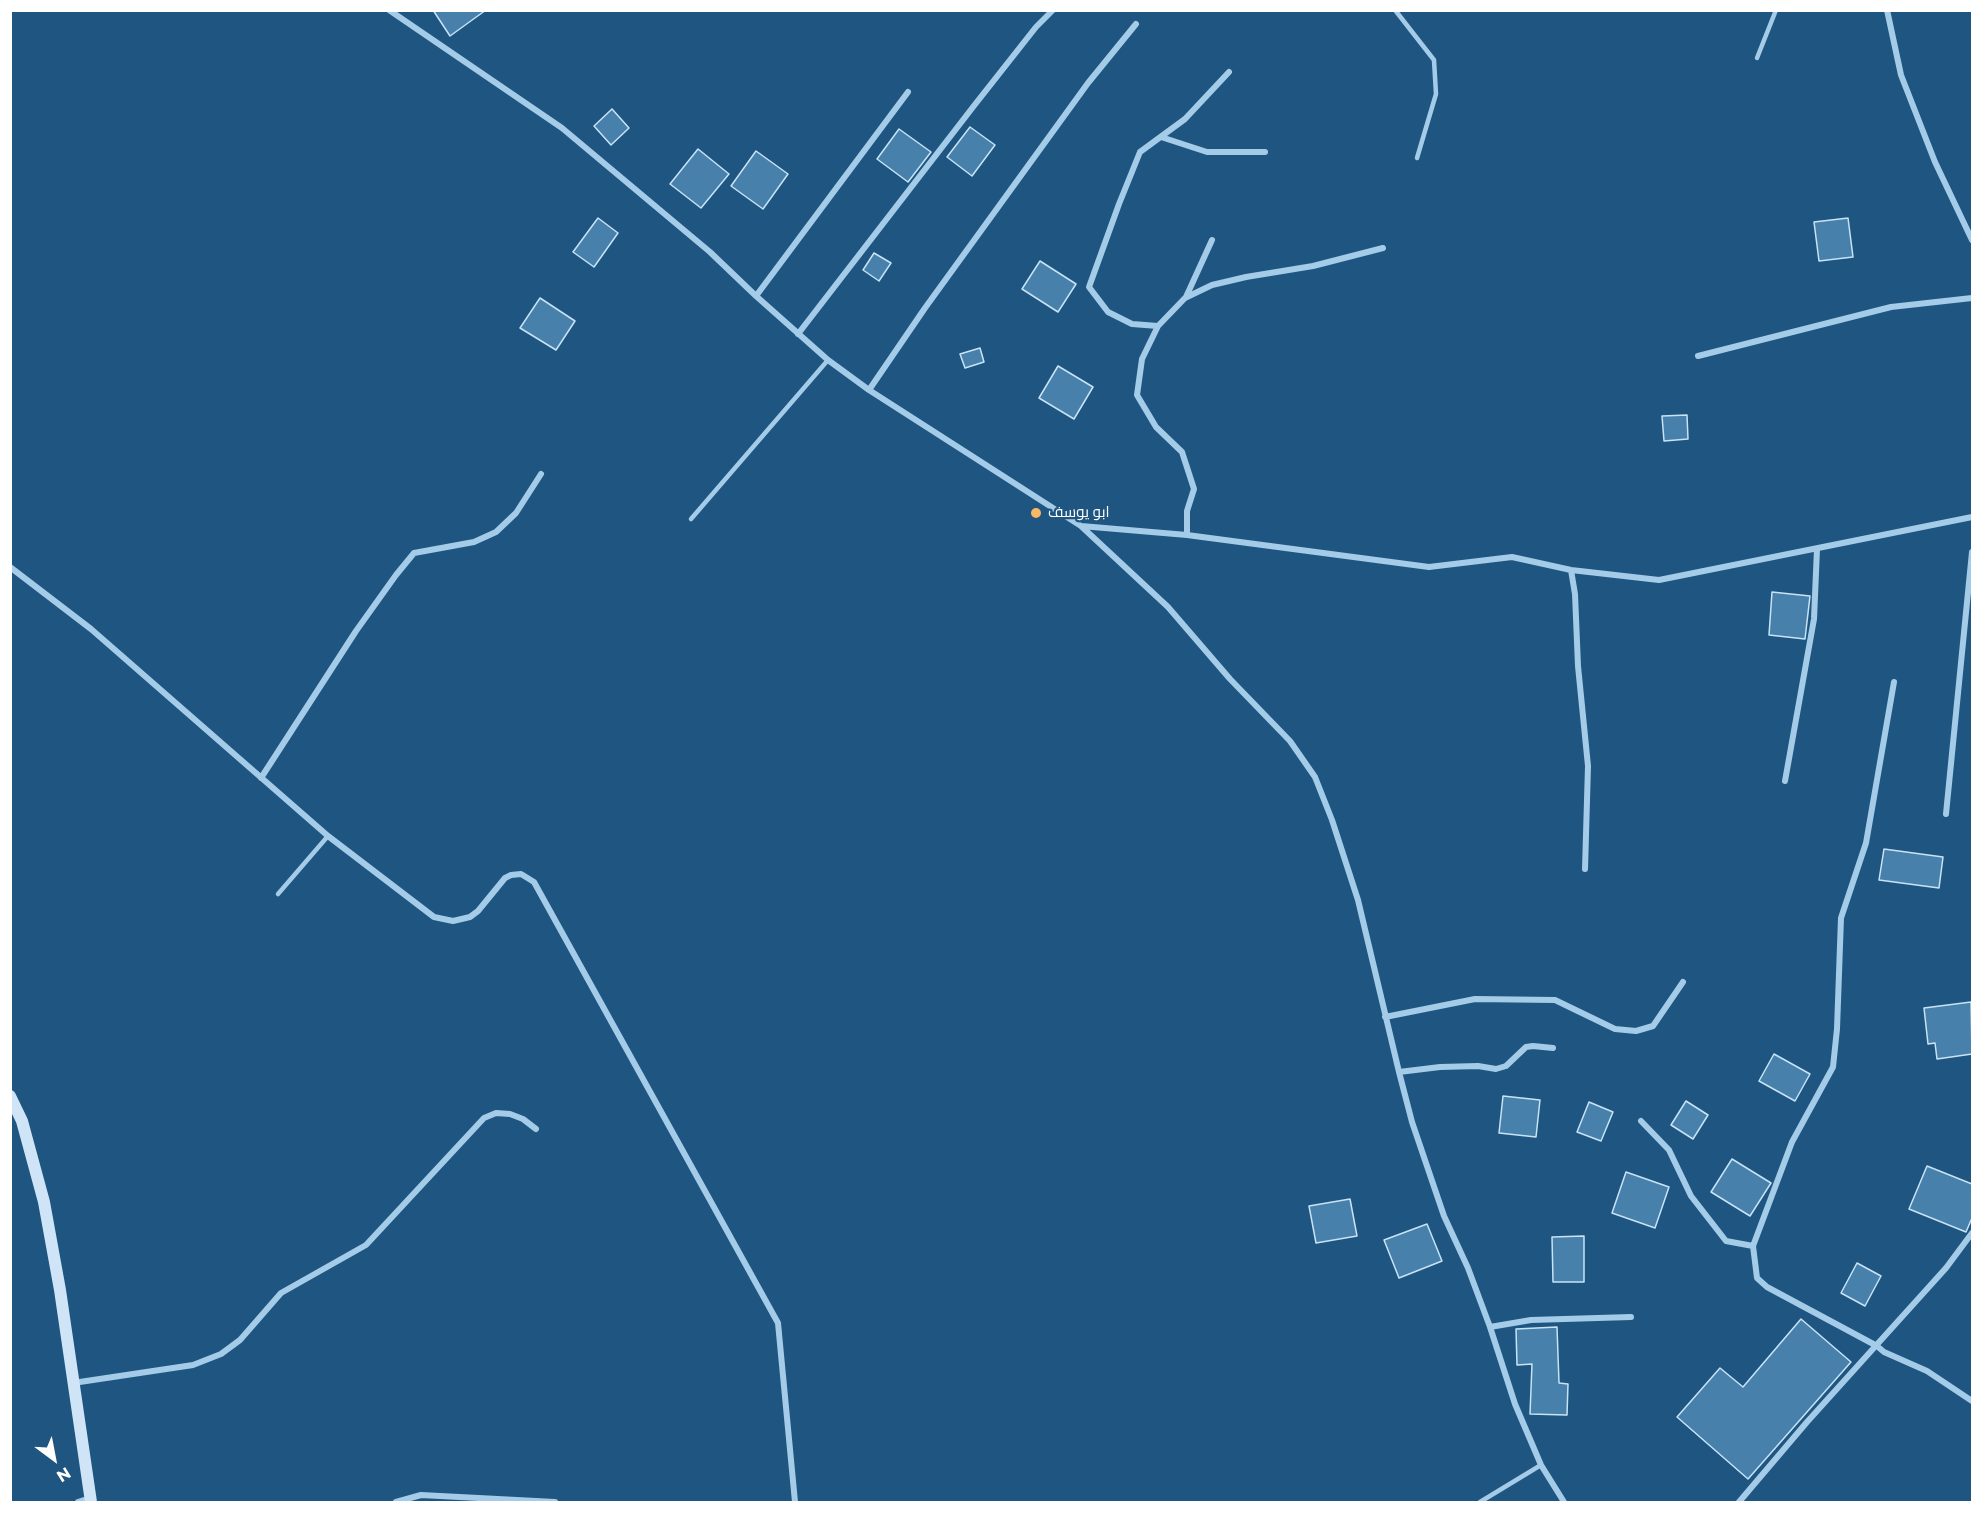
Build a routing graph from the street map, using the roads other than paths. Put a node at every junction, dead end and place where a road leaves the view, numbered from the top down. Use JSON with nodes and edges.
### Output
{"nodes":[{"id":1,"x":389,"y":10,"type":"edge"},
{"id":2,"x":1053,"y":10,"type":"edge"},
{"id":3,"x":1395,"y":10,"type":"edge"},
{"id":4,"x":1776,"y":10,"type":"edge"},
{"id":5,"x":1887,"y":10,"type":"edge"},
{"id":6,"x":1136,"y":24,"type":"dead end"},
{"id":7,"x":1757,"y":58,"type":"dead end"},
{"id":8,"x":1229,"y":72,"type":"dead end"},
{"id":9,"x":908,"y":92,"type":"dead end"},
{"id":10,"x":1161,"y":137,"type":"junction"},
{"id":11,"x":1265,"y":152,"type":"dead end"},
{"id":12,"x":1417,"y":158,"type":"dead end"},
{"id":13,"x":1212,"y":240,"type":"dead end"},
{"id":14,"x":1972,"y":240,"type":"edge"},
{"id":15,"x":1383,"y":248,"type":"dead end"},
{"id":16,"x":756,"y":296,"type":"junction"},
{"id":17,"x":1185,"y":298,"type":"junction"},
{"id":18,"x":1972,"y":298,"type":"edge"},
{"id":19,"x":1158,"y":326,"type":"junction"},
{"id":20,"x":798,"y":334,"type":"junction"},
{"id":21,"x":1698,"y":356,"type":"dead end"},
{"id":22,"x":828,"y":360,"type":"junction"},
{"id":23,"x":869,"y":390,"type":"junction"},
{"id":24,"x":540,"y":474,"type":"dead end"},
{"id":25,"x":1972,"y":517,"type":"edge"},
{"id":26,"x":691,"y":519,"type":"dead end"},
{"id":27,"x":1081,"y":526,"type":"junction"},
{"id":28,"x":1187,"y":535,"type":"junction"},
{"id":29,"x":1817,"y":549,"type":"junction"},
{"id":30,"x":1972,"y":552,"type":"edge"},
{"id":31,"x":10,"y":567,"type":"edge"},
{"id":32,"x":1571,"y":570,"type":"junction"},
{"id":33,"x":1894,"y":682,"type":"dead end"},
{"id":34,"x":261,"y":778,"type":"junction"},
{"id":35,"x":1785,"y":781,"type":"dead end"},
{"id":36,"x":1946,"y":814,"type":"dead end"},
{"id":37,"x":328,"y":836,"type":"junction"},
{"id":38,"x":1585,"y":868,"type":"dead end"},
{"id":39,"x":278,"y":894,"type":"dead end"},
{"id":40,"x":1683,"y":982,"type":"dead end"},
{"id":41,"x":1385,"y":1017,"type":"junction"},
{"id":42,"x":1553,"y":1048,"type":"dead end"},
{"id":43,"x":1399,"y":1072,"type":"junction"},
{"id":44,"x":10,"y":1096,"type":"edge"},
{"id":45,"x":1641,"y":1121,"type":"dead end"},
{"id":46,"x":536,"y":1129,"type":"dead end"},
{"id":47,"x":1972,"y":1233,"type":"edge"},
{"id":48,"x":1753,"y":1246,"type":"junction"},
{"id":49,"x":1631,"y":1317,"type":"dead end"},
{"id":50,"x":1490,"y":1327,"type":"junction"},
{"id":51,"x":1877,"y":1346,"type":"junction"},
{"id":52,"x":72,"y":1383,"type":"junction"},
{"id":53,"x":1972,"y":1401,"type":"edge"},
{"id":54,"x":1541,"y":1465,"type":"junction"},
{"id":55,"x":87,"y":1501,"type":"edge"},
{"id":56,"x":555,"y":1502,"type":"edge"},
{"id":57,"x":396,"y":1503,"type":"edge"},
{"id":58,"x":795,"y":1503,"type":"edge"},
{"id":59,"x":1480,"y":1503,"type":"edge"},
{"id":60,"x":1564,"y":1503,"type":"edge"},
{"id":61,"x":1739,"y":1503,"type":"edge"}],
"edges":[{"from":1,"to":16,"type":"street"},
{"from":2,"to":20,"type":"street"},
{"from":3,"to":12,"type":"lane"},
{"from":4,"to":7,"type":"lane"},
{"from":5,"to":14,"type":"street"},
{"from":6,"to":23,"type":"street"},
{"from":8,"to":10,"type":"street"},
{"from":9,"to":16,"type":"street"},
{"from":10,"to":11,"type":"street"},
{"from":10,"to":19,"type":"street"},
{"from":13,"to":17,"type":"street"},
{"from":15,"to":17,"type":"street"},
{"from":16,"to":20,"type":"street"},
{"from":17,"to":19,"type":"street"},
{"from":18,"to":21,"type":"street"},
{"from":19,"to":28,"type":"street"},
{"from":20,"to":22,"type":"street"},
{"from":22,"to":23,"type":"street"},
{"from":22,"to":26,"type":"lane"},
{"from":23,"to":27,"type":"street"},
{"from":24,"to":34,"type":"street"},
{"from":25,"to":29,"type":"street"},
{"from":27,"to":28,"type":"street"},
{"from":27,"to":41,"type":"street"},
{"from":28,"to":32,"type":"street"},
{"from":29,"to":32,"type":"street"},
{"from":29,"to":35,"type":"street"},
{"from":30,"to":36,"type":"street"},
{"from":31,"to":34,"type":"street"},
{"from":32,"to":38,"type":"street"},
{"from":33,"to":48,"type":"street"},
{"from":34,"to":37,"type":"street"},
{"from":37,"to":39,"type":"lane"},
{"from":37,"to":58,"type":"street"},
{"from":40,"to":41,"type":"street"},
{"from":41,"to":43,"type":"street"},
{"from":42,"to":43,"type":"street"},
{"from":43,"to":50,"type":"street"},
{"from":44,"to":52,"type":"street"},
{"from":45,"to":48,"type":"street"},
{"from":46,"to":52,"type":"street"},
{"from":47,"to":51,"type":"street"},
{"from":48,"to":51,"type":"street"},
{"from":49,"to":50,"type":"street"},
{"from":50,"to":54,"type":"street"},
{"from":51,"to":53,"type":"street"},
{"from":51,"to":61,"type":"street"},
{"from":52,"to":55,"type":"street"},
{"from":54,"to":59,"type":"lane"},
{"from":54,"to":60,"type":"street"},
{"from":56,"to":57,"type":"street"}]}
